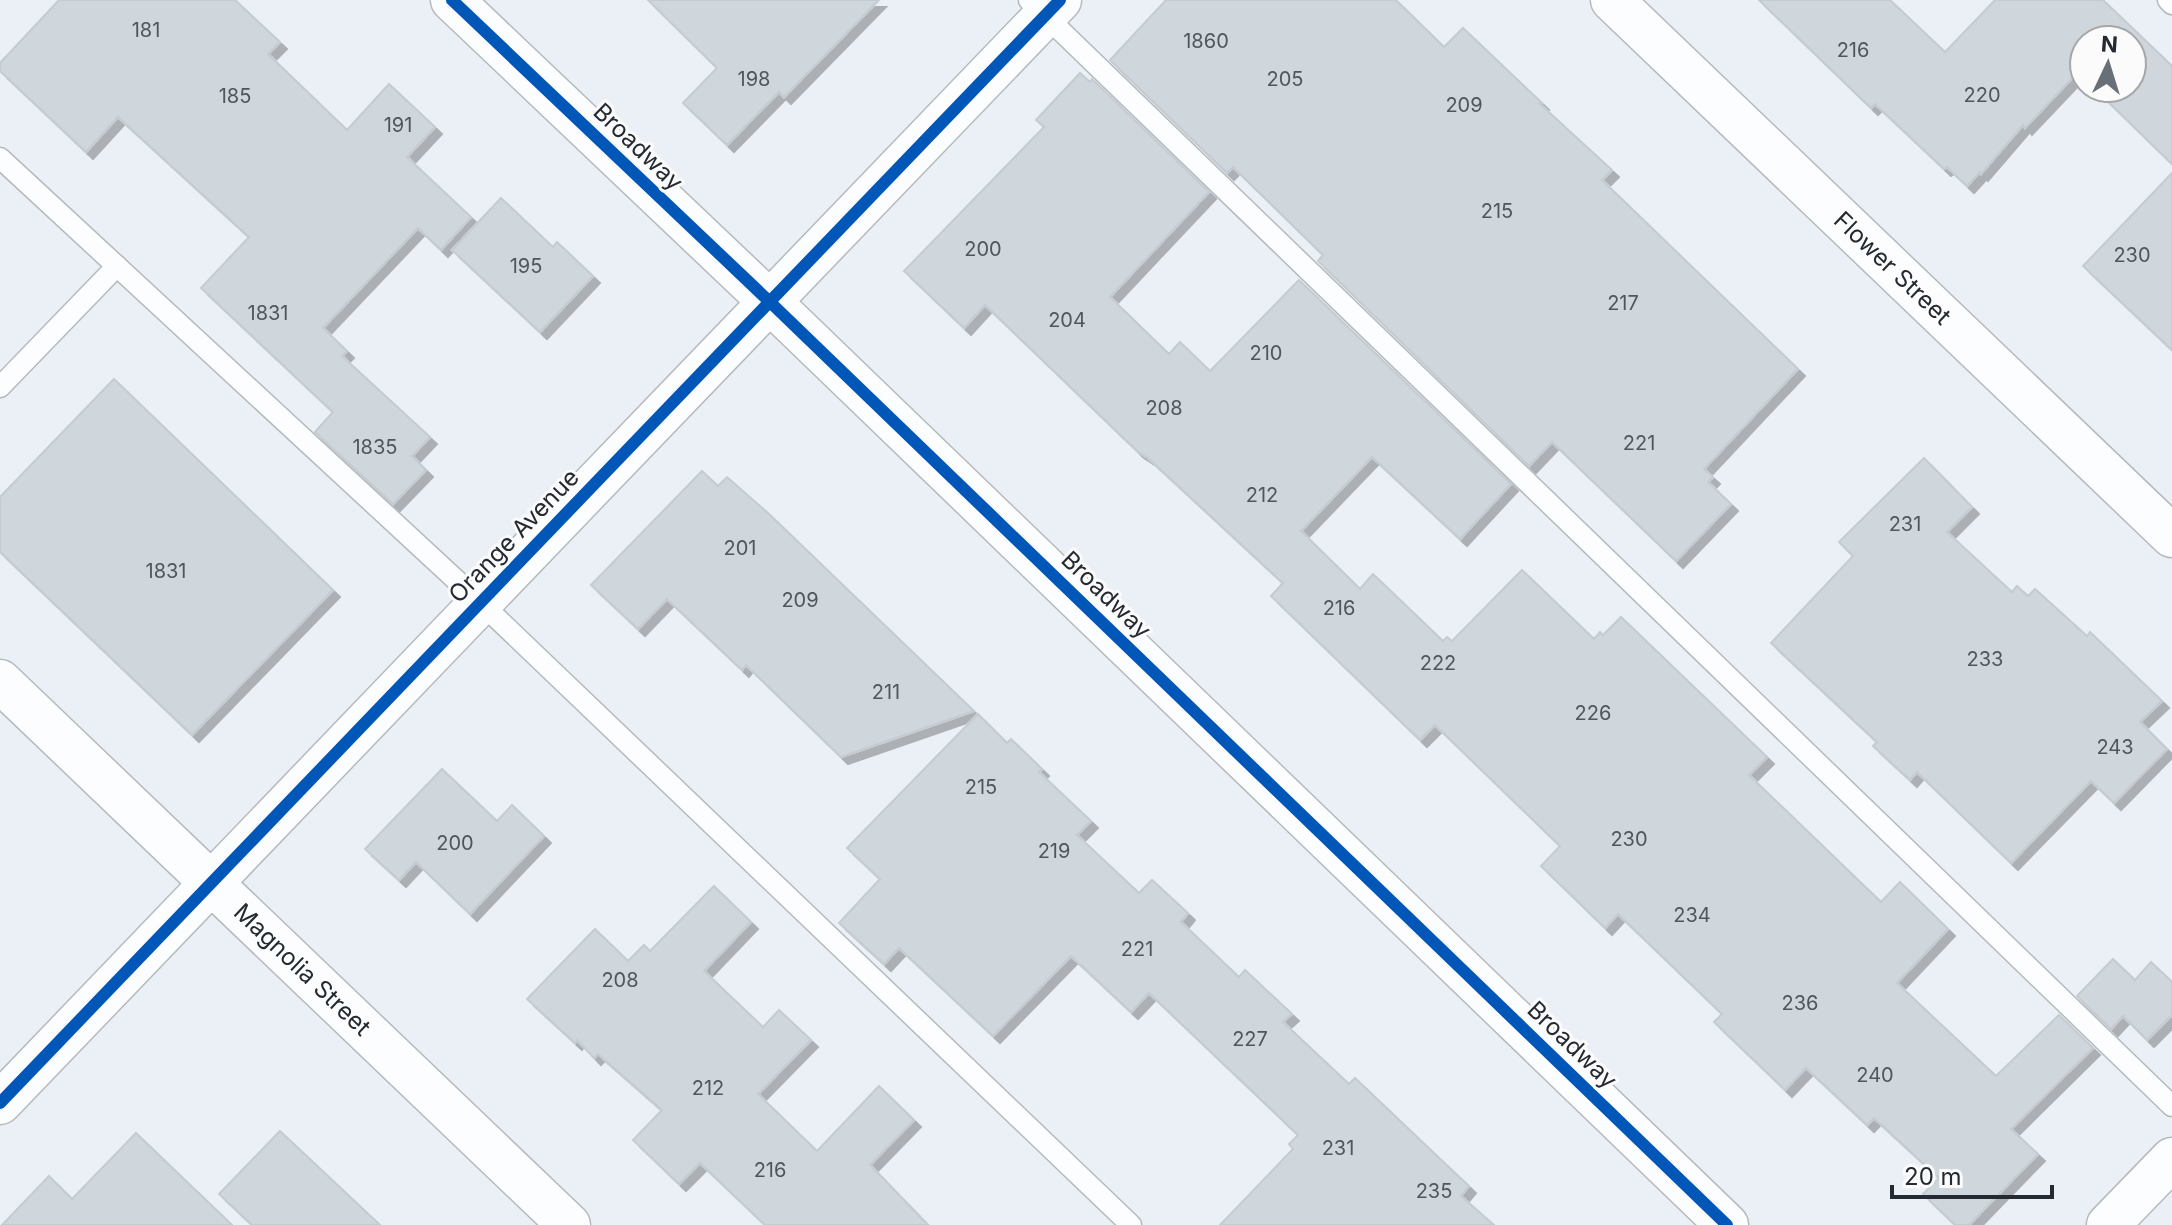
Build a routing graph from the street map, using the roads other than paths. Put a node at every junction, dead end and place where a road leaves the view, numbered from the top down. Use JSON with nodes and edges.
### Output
{"nodes":[{"id":1,"x":452,"y":0,"type":"edge"},
{"id":2,"x":1612,"y":0,"type":"edge"},
{"id":3,"x":1044,"y":5,"type":"edge"},
{"id":4,"x":0,"y":158,"type":"edge"},
{"id":5,"x":117,"y":266,"type":"junction"},
{"id":6,"x":771,"y":303,"type":"junction"},
{"id":7,"x":0,"y":387,"type":"edge"},
{"id":8,"x":2172,"y":536,"type":"edge"},
{"id":9,"x":481,"y":603,"type":"junction"},
{"id":10,"x":0,"y":681,"type":"edge"},
{"id":11,"x":210,"y":881,"type":"junction"},
{"id":12,"x":0,"y":1103,"type":"edge"},
{"id":13,"x":2172,"y":1106,"type":"edge"},
{"id":14,"x":2172,"y":1159,"type":"edge"},
{"id":15,"x":569,"y":1225,"type":"edge"},
{"id":16,"x":1131,"y":1225,"type":"edge"},
{"id":17,"x":1727,"y":1225,"type":"edge"},
{"id":18,"x":2108,"y":1225,"type":"edge"}],
"edges":[{"from":1,"to":6,"type":"street","name":"Broadway"},
{"from":2,"to":8,"type":"street","name":"Flower Street"},
{"from":3,"to":6,"type":"street","name":"Orange Avenue"},
{"from":3,"to":13,"type":"lane"},
{"from":4,"to":5,"type":"lane"},
{"from":5,"to":7,"type":"lane"},
{"from":5,"to":9,"type":"lane"},
{"from":6,"to":9,"type":"street","name":"Orange Avenue"},
{"from":6,"to":17,"type":"street","name":"Broadway"},
{"from":9,"to":11,"type":"street","name":"Orange Avenue"},
{"from":9,"to":16,"type":"lane"},
{"from":10,"to":11,"type":"street","name":"Magnolia Street"},
{"from":11,"to":12,"type":"street","name":"Orange Avenue"},
{"from":11,"to":15,"type":"street","name":"Magnolia Street"},
{"from":14,"to":18,"type":"street"}]}
